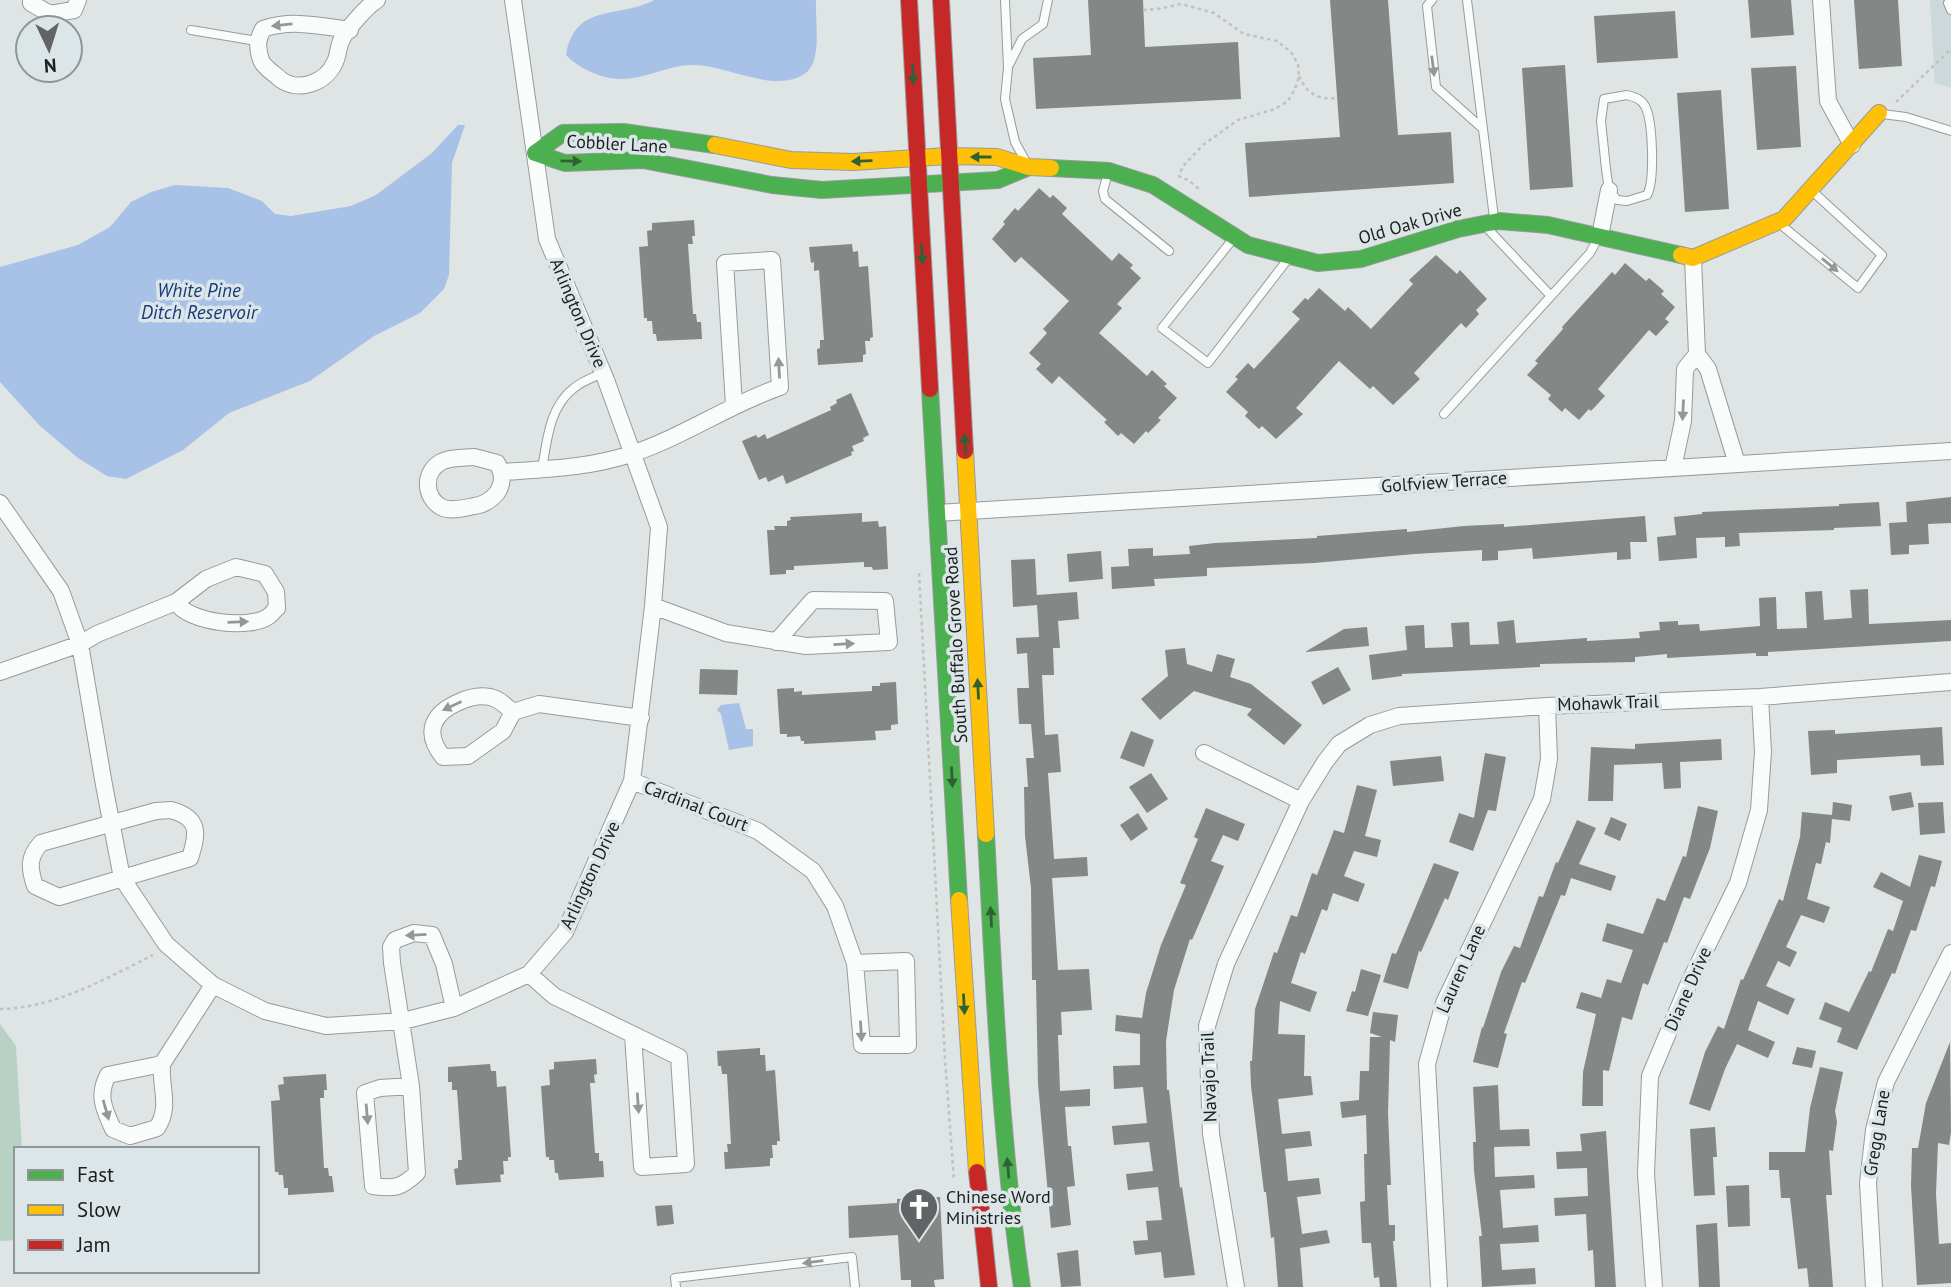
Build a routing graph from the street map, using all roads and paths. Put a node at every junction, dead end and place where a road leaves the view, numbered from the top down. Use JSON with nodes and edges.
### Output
{"nodes":[{"id":1,"x":30,"y":0,"type":"edge"},
{"id":2,"x":78,"y":0,"type":"edge"},
{"id":3,"x":377,"y":0,"type":"edge"},
{"id":4,"x":513,"y":0,"type":"edge"},
{"id":5,"x":909,"y":0,"type":"edge"},
{"id":6,"x":941,"y":0,"type":"edge"},
{"id":7,"x":1005,"y":0,"type":"edge"},
{"id":8,"x":1048,"y":0,"type":"edge"},
{"id":9,"x":1432,"y":0,"type":"edge"},
{"id":10,"x":1467,"y":0,"type":"edge"},
{"id":11,"x":1821,"y":0,"type":"edge"},
{"id":12,"x":1951,"y":0,"type":"edge"},
{"id":13,"x":1143,"y":10,"type":"dead end"},
{"id":14,"x":1951,"y":10,"type":"edge"},
{"id":15,"x":191,"y":30,"type":"dead end"},
{"id":16,"x":350,"y":30,"type":"junction"},
{"id":17,"x":257,"y":41,"type":"junction"},
{"id":18,"x":1008,"y":68,"type":"junction"},
{"id":19,"x":1299,"y":76,"type":"junction"},
{"id":20,"x":1337,"y":98,"type":"dead end"},
{"id":21,"x":1879,"y":113,"type":"joint"},
{"id":22,"x":1482,"y":128,"type":"junction"},
{"id":23,"x":1951,"y":131,"type":"edge"},
{"id":24,"x":1852,"y":145,"type":"junction"},
{"id":25,"x":535,"y":153,"type":"junction"},
{"id":26,"x":948,"y":156,"type":"junction"},
{"id":27,"x":923,"y":158,"type":"junction"},
{"id":28,"x":1029,"y":167,"type":"junction"},
{"id":29,"x":1109,"y":171,"type":"junction"},
{"id":30,"x":1179,"y":176,"type":"dead end"},
{"id":31,"x":933,"y":185,"type":"junction"},
{"id":32,"x":1609,"y":190,"type":"junction"},
{"id":33,"x":1811,"y":190,"type":"junction"},
{"id":34,"x":1777,"y":222,"type":"junction"},
{"id":35,"x":1489,"y":223,"type":"junction"},
{"id":36,"x":1600,"y":236,"type":"junction"},
{"id":37,"x":1234,"y":237,"type":"junction"},
{"id":38,"x":1169,"y":251,"type":"dead end"},
{"id":39,"x":1289,"y":258,"type":"junction"},
{"id":40,"x":1693,"y":258,"type":"junction"},
{"id":41,"x":1551,"y":296,"type":"junction"},
{"id":42,"x":1697,"y":354,"type":"junction"},
{"id":43,"x":603,"y":373,"type":"junction"},
{"id":44,"x":734,"y":405,"type":"junction"},
{"id":45,"x":1444,"y":414,"type":"dead end"},
{"id":46,"x":1951,"y":451,"type":"edge"},
{"id":47,"x":632,"y":453,"type":"junction"},
{"id":48,"x":1737,"y":464,"type":"junction"},
{"id":49,"x":1673,"y":468,"type":"junction"},
{"id":50,"x":542,"y":469,"type":"junction"},
{"id":51,"x":502,"y":472,"type":"junction"},
{"id":52,"x":0,"y":503,"type":"edge"},
{"id":53,"x":969,"y":512,"type":"junction"},
{"id":54,"x":937,"y":513,"type":"junction"},
{"id":55,"x":176,"y":602,"type":"junction"},
{"id":56,"x":653,"y":606,"type":"junction"},
{"id":57,"x":776,"y":642,"type":"junction"},
{"id":58,"x":80,"y":644,"type":"junction"},
{"id":59,"x":0,"y":672,"type":"edge"},
{"id":60,"x":1951,"y":682,"type":"edge"},
{"id":61,"x":1759,"y":697,"type":"junction"},
{"id":62,"x":1548,"y":706,"type":"junction"},
{"id":63,"x":513,"y":712,"type":"junction"},
{"id":64,"x":641,"y":718,"type":"junction"},
{"id":65,"x":1204,"y":753,"type":"dead end"},
{"id":66,"x":632,"y":781,"type":"junction"},
{"id":67,"x":1301,"y":801,"type":"junction"},
{"id":68,"x":112,"y":825,"type":"junction"},
{"id":69,"x":122,"y":878,"type":"junction"},
{"id":70,"x":166,"y":944,"type":"junction"},
{"id":71,"x":1951,"y":953,"type":"edge"},
{"id":72,"x":855,"y":963,"type":"junction"},
{"id":73,"x":529,"y":974,"type":"junction"},
{"id":74,"x":213,"y":985,"type":"junction"},
{"id":75,"x":454,"y":1008,"type":"junction"},
{"id":76,"x":0,"y":1009,"type":"edge"},
{"id":77,"x":403,"y":1021,"type":"junction"},
{"id":78,"x":633,"y":1035,"type":"junction"},
{"id":79,"x":162,"y":1065,"type":"junction"},
{"id":80,"x":411,"y":1086,"type":"junction"},
{"id":81,"x":677,"y":1287,"type":"edge"},
{"id":82,"x":855,"y":1287,"type":"edge"},
{"id":83,"x":989,"y":1287,"type":"edge"},
{"id":84,"x":1022,"y":1287,"type":"edge"},
{"id":85,"x":1236,"y":1287,"type":"edge"},
{"id":86,"x":1439,"y":1287,"type":"edge"},
{"id":87,"x":1654,"y":1287,"type":"edge"},
{"id":88,"x":1874,"y":1287,"type":"edge"}],
"edges":[{"from":1,"to":2,"type":"street"},
{"from":3,"to":16,"type":"street"},
{"from":4,"to":25,"type":"street","name":"Arlington Drive"},
{"from":5,"to":27,"type":"main road","name":"South Buffalo Grove Road","one_way":true},
{"from":6,"to":26,"type":"main road","name":"South Buffalo Grove Road"},
{"from":7,"to":18,"type":"lane"},
{"from":8,"to":18,"type":"lane"},
{"from":9,"to":22,"type":"lane","one_way":true},
{"from":10,"to":22,"type":"lane"},
{"from":11,"to":24,"type":"street"},
{"from":12,"to":14,"type":"lane"},
{"from":13,"to":19,"type":"path"},
{"from":15,"to":17,"type":"lane"},
{"from":16,"to":17,"type":"street","one_way":true},
{"from":16,"to":17,"type":"street"},
{"from":18,"to":28,"type":"lane"},
{"from":19,"to":20,"type":"path"},
{"from":19,"to":30,"type":"path"},
{"from":21,"to":23,"type":"lane"},
{"from":21,"to":24,"type":"main road"},
{"from":22,"to":35,"type":"lane"},
{"from":24,"to":33,"type":"main road"},
{"from":27,"to":25,"type":"main road","name":"Cobbler Lane","one_way":true},
{"from":25,"to":31,"type":"main road","name":"Cobbler Lane","one_way":true},
{"from":25,"to":43,"type":"street","name":"Arlington Drive"},
{"from":26,"to":27,"type":"main road","name":"Old Oak Drive"},
{"from":28,"to":26,"type":"main road","name":"Old Oak Drive","one_way":true},
{"from":26,"to":31,"type":"main road","name":"South Buffalo Grove Road"},
{"from":27,"to":31,"type":"main road","name":"South Buffalo Grove Road"},
{"from":28,"to":29,"type":"main road","name":"Old Oak Drive"},
{"from":28,"to":31,"type":"main road","name":"Old Oak Drive"},
{"from":29,"to":37,"type":"main road","name":"Old Oak Drive"},
{"from":29,"to":38,"type":"lane"},
{"from":53,"to":31,"type":"main road","name":"South Buffalo Grove Road","one_way":true},
{"from":31,"to":54,"type":"main road","name":"South Buffalo Grove Road","one_way":true},
{"from":32,"to":32,"type":"lane"},
{"from":32,"to":36,"type":"street"},
{"from":33,"to":34,"type":"main road"},
{"from":34,"to":33,"type":"lane","one_way":true},
{"from":34,"to":40,"type":"main road"},
{"from":35,"to":36,"type":"main road","name":"Old Oak Drive"},
{"from":35,"to":39,"type":"main road","name":"Old Oak Drive"},
{"from":35,"to":41,"type":"lane"},
{"from":36,"to":40,"type":"main road","name":"Old Oak Drive"},
{"from":36,"to":41,"type":"lane"},
{"from":37,"to":39,"type":"main road","name":"Old Oak Drive"},
{"from":37,"to":39,"type":"lane"},
{"from":40,"to":42,"type":"street"},
{"from":41,"to":45,"type":"lane"},
{"from":42,"to":48,"type":"street"},
{"from":42,"to":49,"type":"street","one_way":true},
{"from":43,"to":47,"type":"street","name":"Arlington Drive"},
{"from":43,"to":50,"type":"lane"},
{"from":44,"to":44,"type":"street","one_way":true},
{"from":44,"to":47,"type":"street"},
{"from":46,"to":48,"type":"street","name":"Golfview Terrace"},
{"from":47,"to":50,"type":"street"},
{"from":47,"to":56,"type":"street","name":"Arlington Drive"},
{"from":48,"to":49,"type":"street","name":"Golfview Terrace"},
{"from":49,"to":53,"type":"street","name":"Golfview Terrace"},
{"from":50,"to":51,"type":"street"},
{"from":51,"to":51,"type":"street"},
{"from":52,"to":58,"type":"street","name":"Arlington Drive"},
{"from":53,"to":54,"type":"street","name":"Golfview Terrace"},
{"from":84,"to":53,"type":"main road","name":"South Buffalo Grove Road","one_way":true},
{"from":54,"to":83,"type":"main road","name":"South Buffalo Grove Road","one_way":true},
{"from":55,"to":55,"type":"street","one_way":true},
{"from":55,"to":58,"type":"street"},
{"from":56,"to":57,"type":"street"},
{"from":56,"to":64,"type":"street","name":"Arlington Drive"},
{"from":57,"to":57,"type":"street","one_way":true},
{"from":58,"to":59,"type":"street"},
{"from":58,"to":68,"type":"street","name":"Arlington Drive"},
{"from":60,"to":61,"type":"street","name":"Mohawk Trail"},
{"from":61,"to":62,"type":"street","name":"Mohawk Trail"},
{"from":61,"to":87,"type":"street","name":"Diane Drive"},
{"from":62,"to":67,"type":"street","name":"Mohawk Trail"},
{"from":62,"to":86,"type":"street","name":"Lauren Lane"},
{"from":63,"to":63,"type":"street","one_way":true},
{"from":63,"to":64,"type":"street"},
{"from":64,"to":66,"type":"street","name":"Arlington Drive"},
{"from":65,"to":67,"type":"street"},
{"from":66,"to":72,"type":"street","name":"Cardinal Court"},
{"from":66,"to":73,"type":"street","name":"Arlington Drive"},
{"from":67,"to":85,"type":"street","name":"Navajo Trail"},
{"from":68,"to":69,"type":"street","name":"Arlington Drive"},
{"from":68,"to":69,"type":"street"},
{"from":68,"to":69,"type":"street"},
{"from":69,"to":70,"type":"street","name":"Arlington Drive"},
{"from":70,"to":74,"type":"street","name":"Arlington Drive"},
{"from":70,"to":76,"type":"path"},
{"from":71,"to":88,"type":"street","name":"Gregg Lane"},
{"from":72,"to":72,"type":"street","name":"Cardinal Court","one_way":true},
{"from":73,"to":75,"type":"street","name":"Arlington Drive"},
{"from":73,"to":78,"type":"street"},
{"from":74,"to":77,"type":"street","name":"Arlington Drive"},
{"from":74,"to":79,"type":"street"},
{"from":75,"to":77,"type":"street","name":"Arlington Drive"},
{"from":75,"to":77,"type":"street","one_way":true},
{"from":77,"to":80,"type":"street"},
{"from":78,"to":78,"type":"street","one_way":true},
{"from":79,"to":79,"type":"street","one_way":true},
{"from":80,"to":80,"type":"street","one_way":true},
{"from":82,"to":81,"type":"lane","one_way":true}]}
